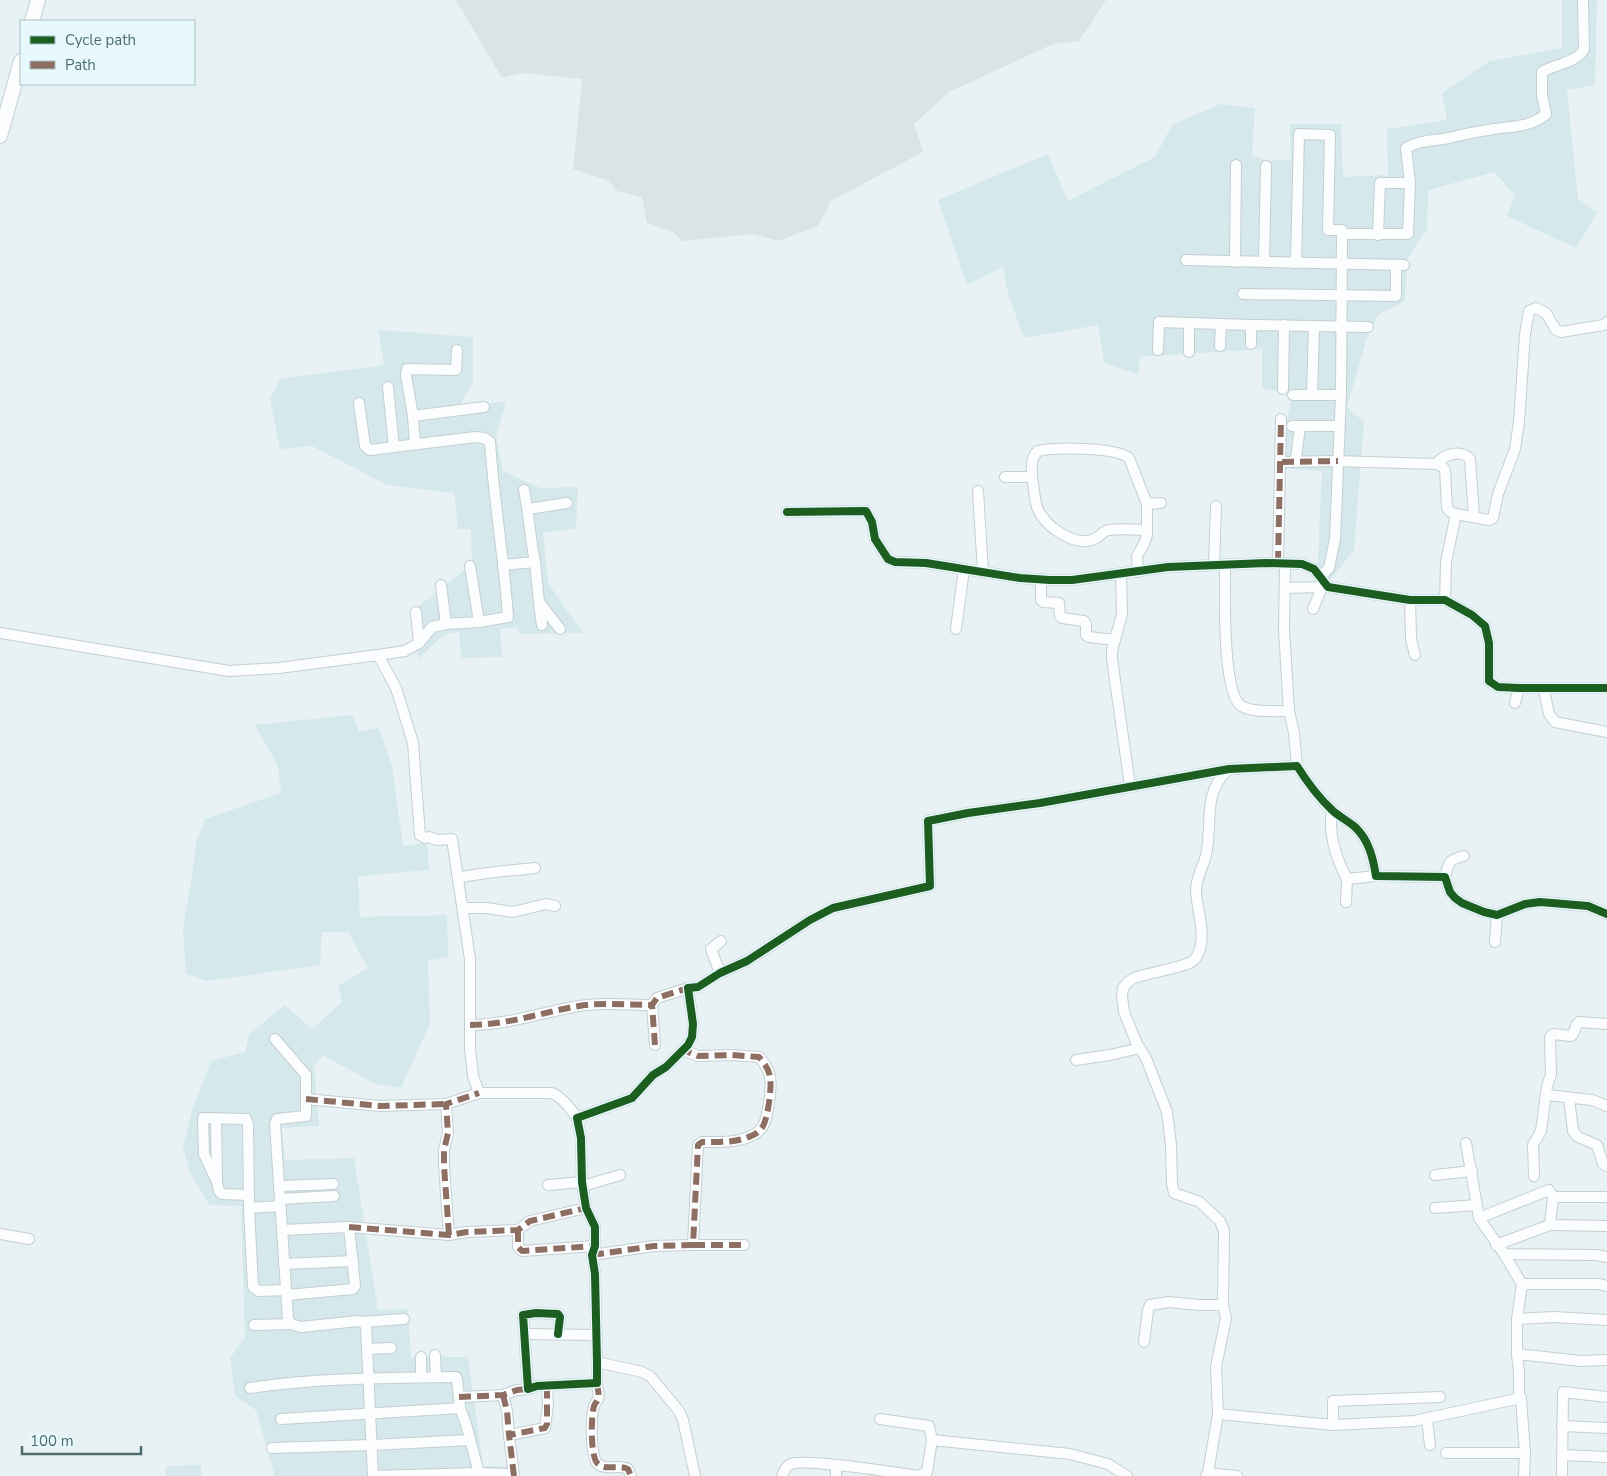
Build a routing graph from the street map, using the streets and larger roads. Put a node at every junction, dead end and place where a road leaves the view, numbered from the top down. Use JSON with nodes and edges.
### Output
{"nodes":[{"id":1,"x":38,"y":0,"type":"edge"},
{"id":2,"x":1583,"y":0,"type":"edge"},
{"id":3,"x":32,"y":20,"type":"edge"},
{"id":4,"x":20,"y":65,"type":"edge"},
{"id":5,"x":0,"y":136,"type":"edge"},
{"id":6,"x":1236,"y":165,"type":"dead end"},
{"id":7,"x":1266,"y":166,"type":"dead end"},
{"id":8,"x":1410,"y":182,"type":"junction"},
{"id":9,"x":1342,"y":235,"type":"junction"},
{"id":10,"x":1378,"y":235,"type":"junction"},
{"id":11,"x":1186,"y":260,"type":"dead end"},
{"id":12,"x":1234,"y":262,"type":"junction"},
{"id":13,"x":1264,"y":262,"type":"junction"},
{"id":14,"x":1296,"y":263,"type":"junction"},
{"id":15,"x":1342,"y":264,"type":"junction"},
{"id":16,"x":1243,"y":294,"type":"dead end"},
{"id":17,"x":1341,"y":296,"type":"junction"},
{"id":18,"x":1607,"y":322,"type":"edge"},
{"id":19,"x":1189,"y":323,"type":"junction"},
{"id":20,"x":1221,"y":324,"type":"junction"},
{"id":21,"x":1251,"y":325,"type":"junction"},
{"id":22,"x":1284,"y":325,"type":"junction"},
{"id":23,"x":1314,"y":326,"type":"junction"},
{"id":24,"x":1341,"y":326,"type":"junction"},
{"id":25,"x":1368,"y":327,"type":"dead end"},
{"id":26,"x":1250,"y":344,"type":"dead end"},
{"id":27,"x":1220,"y":346,"type":"dead end"},
{"id":28,"x":457,"y":350,"type":"dead end"},
{"id":29,"x":1158,"y":350,"type":"dead end"},
{"id":30,"x":1189,"y":352,"type":"dead end"},
{"id":31,"x":388,"y":387,"type":"dead end"},
{"id":32,"x":1283,"y":389,"type":"dead end"},
{"id":33,"x":1293,"y":395,"type":"dead end"},
{"id":34,"x":1312,"y":395,"type":"junction"},
{"id":35,"x":1341,"y":395,"type":"junction"},
{"id":36,"x":359,"y":403,"type":"dead end"},
{"id":37,"x":484,"y":407,"type":"dead end"},
{"id":38,"x":412,"y":416,"type":"junction"},
{"id":39,"x":1281,"y":419,"type":"dead end"},
{"id":40,"x":1339,"y":426,"type":"junction"},
{"id":41,"x":415,"y":443,"type":"junction"},
{"id":42,"x":394,"y":447,"type":"junction"},
{"id":43,"x":1296,"y":459,"type":"dead end"},
{"id":44,"x":1338,"y":461,"type":"junction"},
{"id":45,"x":1282,"y":462,"type":"junction"},
{"id":46,"x":1436,"y":464,"type":"junction"},
{"id":47,"x":1005,"y":476,"type":"dead end"},
{"id":48,"x":1032,"y":477,"type":"junction"},
{"id":49,"x":524,"y":490,"type":"dead end"},
{"id":50,"x":978,"y":491,"type":"dead end"},
{"id":51,"x":567,"y":503,"type":"dead end"},
{"id":52,"x":1161,"y":503,"type":"dead end"},
{"id":53,"x":1147,"y":504,"type":"junction"},
{"id":54,"x":1216,"y":506,"type":"dead end"},
{"id":55,"x":528,"y":509,"type":"junction"},
{"id":56,"x":787,"y":512,"type":"dead end"},
{"id":57,"x":1456,"y":514,"type":"junction"},
{"id":58,"x":1474,"y":517,"type":"junction"},
{"id":59,"x":1147,"y":530,"type":"junction"},
{"id":60,"x":534,"y":562,"type":"junction"},
{"id":61,"x":1282,"y":563,"type":"junction"},
{"id":62,"x":1219,"y":564,"type":"junction"},
{"id":63,"x":503,"y":565,"type":"junction"},
{"id":64,"x":470,"y":566,"type":"dead end"},
{"id":65,"x":964,"y":569,"type":"junction"},
{"id":66,"x":983,"y":572,"type":"junction"},
{"id":67,"x":1138,"y":572,"type":"junction"},
{"id":68,"x":1121,"y":574,"type":"junction"},
{"id":69,"x":1041,"y":579,"type":"junction"},
{"id":70,"x":442,"y":584,"type":"dead end"},
{"id":71,"x":1323,"y":584,"type":"junction"},
{"id":72,"x":1285,"y":588,"type":"junction"},
{"id":73,"x":1410,"y":600,"type":"junction"},
{"id":74,"x":1445,"y":600,"type":"junction"},
{"id":75,"x":539,"y":602,"type":"junction"},
{"id":76,"x":1313,"y":609,"type":"dead end"},
{"id":77,"x":416,"y":612,"type":"dead end"},
{"id":78,"x":480,"y":622,"type":"junction"},
{"id":79,"x":446,"y":624,"type":"junction"},
{"id":80,"x":542,"y":625,"type":"dead end"},
{"id":81,"x":560,"y":629,"type":"dead end"},
{"id":82,"x":956,"y":629,"type":"dead end"},
{"id":83,"x":0,"y":633,"type":"edge"},
{"id":84,"x":1115,"y":640,"type":"junction"},
{"id":85,"x":419,"y":644,"type":"junction"},
{"id":86,"x":378,"y":655,"type":"junction"},
{"id":87,"x":1415,"y":656,"type":"dead end"},
{"id":88,"x":1519,"y":688,"type":"junction"},
{"id":89,"x":1607,"y":688,"type":"edge"},
{"id":90,"x":1544,"y":690,"type":"junction"},
{"id":91,"x":1515,"y":703,"type":"dead end"},
{"id":92,"x":1289,"y":711,"type":"junction"},
{"id":93,"x":1607,"y":732,"type":"edge"},
{"id":94,"x":1297,"y":766,"type":"junction"},
{"id":95,"x":1229,"y":769,"type":"junction"},
{"id":96,"x":1130,"y":786,"type":"junction"},
{"id":97,"x":1332,"y":810,"type":"junction"},
{"id":98,"x":1464,"y":856,"type":"dead end"},
{"id":99,"x":535,"y":868,"type":"dead end"},
{"id":100,"x":1376,"y":876,"type":"junction"},
{"id":101,"x":458,"y":878,"type":"junction"},
{"id":102,"x":1445,"y":878,"type":"junction"},
{"id":103,"x":1347,"y":879,"type":"junction"},
{"id":104,"x":1346,"y":902,"type":"dead end"},
{"id":105,"x":555,"y":906,"type":"dead end"},
{"id":106,"x":463,"y":908,"type":"junction"},
{"id":107,"x":1607,"y":914,"type":"edge"},
{"id":108,"x":1497,"y":915,"type":"junction"},
{"id":109,"x":721,"y":941,"type":"dead end"},
{"id":110,"x":1495,"y":942,"type":"dead end"},
{"id":111,"x":720,"y":974,"type":"junction"},
{"id":112,"x":688,"y":988,"type":"junction"},
{"id":113,"x":652,"y":1005,"type":"junction"},
{"id":114,"x":1607,"y":1024,"type":"edge"},
{"id":115,"x":470,"y":1025,"type":"junction"},
{"id":116,"x":275,"y":1039,"type":"dead end"},
{"id":117,"x":655,"y":1045,"type":"dead end"},
{"id":118,"x":1140,"y":1048,"type":"junction"},
{"id":119,"x":683,"y":1050,"type":"junction"},
{"id":120,"x":1076,"y":1060,"type":"dead end"},
{"id":121,"x":479,"y":1093,"type":"junction"},
{"id":122,"x":1547,"y":1096,"type":"junction"},
{"id":123,"x":1569,"y":1098,"type":"junction"},
{"id":124,"x":306,"y":1099,"type":"junction"},
{"id":125,"x":446,"y":1104,"type":"junction"},
{"id":126,"x":1607,"y":1106,"type":"edge"},
{"id":127,"x":216,"y":1118,"type":"junction"},
{"id":128,"x":577,"y":1118,"type":"junction"},
{"id":129,"x":1466,"y":1142,"type":"dead end"},
{"id":130,"x":204,"y":1154,"type":"junction"},
{"id":131,"x":217,"y":1154,"type":"junction"},
{"id":132,"x":1607,"y":1166,"type":"edge"},
{"id":133,"x":1472,"y":1171,"type":"junction"},
{"id":134,"x":620,"y":1175,"type":"dead end"},
{"id":135,"x":1435,"y":1175,"type":"dead end"},
{"id":136,"x":1534,"y":1176,"type":"dead end"},
{"id":137,"x":217,"y":1182,"type":"junction"},
{"id":138,"x":333,"y":1184,"type":"dead end"},
{"id":139,"x":582,"y":1184,"type":"junction"},
{"id":140,"x":548,"y":1185,"type":"dead end"},
{"id":141,"x":279,"y":1186,"type":"junction"},
{"id":142,"x":249,"y":1194,"type":"junction"},
{"id":143,"x":334,"y":1196,"type":"dead end"},
{"id":144,"x":1553,"y":1197,"type":"junction"},
{"id":145,"x":1607,"y":1197,"type":"edge"},
{"id":146,"x":280,"y":1202,"type":"junction"},
{"id":147,"x":1477,"y":1206,"type":"junction"},
{"id":148,"x":249,"y":1208,"type":"junction"},
{"id":149,"x":586,"y":1208,"type":"junction"},
{"id":150,"x":1435,"y":1208,"type":"dead end"},
{"id":151,"x":1479,"y":1218,"type":"junction"},
{"id":152,"x":1550,"y":1225,"type":"junction"},
{"id":153,"x":1607,"y":1226,"type":"edge"},
{"id":154,"x":349,"y":1227,"type":"junction"},
{"id":155,"x":282,"y":1230,"type":"junction"},
{"id":156,"x":518,"y":1230,"type":"junction"},
{"id":157,"x":0,"y":1234,"type":"edge"},
{"id":158,"x":449,"y":1235,"type":"junction"},
{"id":159,"x":29,"y":1239,"type":"dead end"},
{"id":160,"x":693,"y":1245,"type":"junction"},
{"id":161,"x":744,"y":1245,"type":"dead end"},
{"id":162,"x":1496,"y":1245,"type":"junction"},
{"id":163,"x":594,"y":1251,"type":"junction"},
{"id":164,"x":1504,"y":1254,"type":"junction"},
{"id":165,"x":1607,"y":1257,"type":"edge"},
{"id":166,"x":353,"y":1261,"type":"junction"},
{"id":167,"x":284,"y":1264,"type":"junction"},
{"id":168,"x":1522,"y":1284,"type":"junction"},
{"id":169,"x":1607,"y":1286,"type":"edge"},
{"id":170,"x":286,"y":1293,"type":"junction"},
{"id":171,"x":1224,"y":1305,"type":"junction"},
{"id":172,"x":404,"y":1319,"type":"dead end"},
{"id":173,"x":1517,"y":1319,"type":"junction"},
{"id":174,"x":1607,"y":1320,"type":"edge"},
{"id":175,"x":363,"y":1322,"type":"junction"},
{"id":176,"x":291,"y":1324,"type":"junction"},
{"id":177,"x":254,"y":1325,"type":"dead end"},
{"id":178,"x":525,"y":1334,"type":"junction"},
{"id":179,"x":558,"y":1334,"type":"junction"},
{"id":180,"x":596,"y":1335,"type":"junction"},
{"id":181,"x":1144,"y":1342,"type":"dead end"},
{"id":182,"x":390,"y":1348,"type":"dead end"},
{"id":183,"x":368,"y":1349,"type":"junction"},
{"id":184,"x":1517,"y":1354,"type":"junction"},
{"id":185,"x":435,"y":1355,"type":"dead end"},
{"id":186,"x":421,"y":1357,"type":"dead end"},
{"id":187,"x":1607,"y":1360,"type":"edge"},
{"id":188,"x":598,"y":1362,"type":"junction"},
{"id":189,"x":436,"y":1377,"type":"junction"},
{"id":190,"x":421,"y":1378,"type":"junction"},
{"id":191,"x":367,"y":1379,"type":"junction"},
{"id":192,"x":596,"y":1383,"type":"junction"},
{"id":193,"x":548,"y":1386,"type":"junction"},
{"id":194,"x":250,"y":1388,"type":"dead end"},
{"id":195,"x":528,"y":1389,"type":"junction"},
{"id":196,"x":503,"y":1395,"type":"junction"},
{"id":197,"x":459,"y":1397,"type":"junction"},
{"id":198,"x":1440,"y":1397,"type":"dead end"},
{"id":199,"x":1607,"y":1397,"type":"edge"},
{"id":200,"x":1521,"y":1398,"type":"junction"},
{"id":201,"x":460,"y":1408,"type":"junction"},
{"id":202,"x":370,"y":1414,"type":"junction"},
{"id":203,"x":1218,"y":1414,"type":"junction"},
{"id":204,"x":281,"y":1419,"type":"dead end"},
{"id":205,"x":880,"y":1419,"type":"dead end"},
{"id":206,"x":1427,"y":1419,"type":"junction"},
{"id":207,"x":1333,"y":1425,"type":"junction"},
{"id":208,"x":1562,"y":1426,"type":"junction"},
{"id":209,"x":1607,"y":1428,"type":"edge"},
{"id":210,"x":509,"y":1434,"type":"junction"},
{"id":211,"x":470,"y":1440,"type":"junction"},
{"id":212,"x":932,"y":1440,"type":"junction"},
{"id":213,"x":372,"y":1445,"type":"junction"},
{"id":214,"x":1430,"y":1445,"type":"dead end"},
{"id":215,"x":272,"y":1448,"type":"dead end"},
{"id":216,"x":1446,"y":1453,"type":"dead end"},
{"id":217,"x":1525,"y":1453,"type":"junction"},
{"id":218,"x":1562,"y":1455,"type":"junction"},
{"id":219,"x":1607,"y":1457,"type":"edge"},
{"id":220,"x":836,"y":1465,"type":"junction"},
{"id":221,"x":478,"y":1473,"type":"junction"},
{"id":222,"x":886,"y":1474,"type":"edge"},
{"id":223,"x":1207,"y":1475,"type":"edge"},
{"id":224,"x":373,"y":1476,"type":"edge"},
{"id":225,"x":508,"y":1476,"type":"edge"},
{"id":226,"x":514,"y":1476,"type":"edge"},
{"id":227,"x":631,"y":1476,"type":"edge"},
{"id":228,"x":695,"y":1476,"type":"edge"},
{"id":229,"x":782,"y":1476,"type":"edge"},
{"id":230,"x":836,"y":1476,"type":"edge"},
{"id":231,"x":1127,"y":1476,"type":"edge"},
{"id":232,"x":1237,"y":1476,"type":"edge"},
{"id":233,"x":1524,"y":1476,"type":"edge"},
{"id":234,"x":1562,"y":1476,"type":"edge"}],
"edges":[{"from":1,"to":3,"type":"street"},
{"from":2,"to":8,"type":"street"},
{"from":4,"to":5,"type":"street"},
{"from":6,"to":12,"type":"street"},
{"from":7,"to":13,"type":"street"},
{"from":8,"to":10,"type":"street"},
{"from":8,"to":10,"type":"street"},
{"from":9,"to":10,"type":"street"},
{"from":9,"to":14,"type":"street"},
{"from":9,"to":15,"type":"street"},
{"from":11,"to":12,"type":"street"},
{"from":12,"to":13,"type":"street"},
{"from":13,"to":14,"type":"street"},
{"from":14,"to":15,"type":"street"},
{"from":15,"to":17,"type":"street"},
{"from":15,"to":17,"type":"street"},
{"from":16,"to":17,"type":"street"},
{"from":17,"to":24,"type":"street"},
{"from":18,"to":58,"type":"street"},
{"from":19,"to":20,"type":"street"},
{"from":19,"to":29,"type":"street"},
{"from":19,"to":30,"type":"street"},
{"from":20,"to":21,"type":"street"},
{"from":20,"to":27,"type":"street"},
{"from":21,"to":22,"type":"street"},
{"from":21,"to":26,"type":"street"},
{"from":22,"to":23,"type":"street"},
{"from":22,"to":32,"type":"street"},
{"from":23,"to":24,"type":"street"},
{"from":23,"to":34,"type":"street"},
{"from":24,"to":25,"type":"street"},
{"from":24,"to":35,"type":"street"},
{"from":28,"to":38,"type":"street"},
{"from":31,"to":42,"type":"street"},
{"from":33,"to":34,"type":"street"},
{"from":34,"to":35,"type":"street"},
{"from":35,"to":40,"type":"street"},
{"from":36,"to":42,"type":"street"},
{"from":37,"to":38,"type":"street"},
{"from":38,"to":41,"type":"street"},
{"from":39,"to":45,"type":"street"},
{"from":40,"to":43,"type":"street"},
{"from":40,"to":44,"type":"street"},
{"from":41,"to":42,"type":"street"},
{"from":41,"to":63,"type":"street"},
{"from":44,"to":45,"type":"street"},
{"from":44,"to":46,"type":"street"},
{"from":44,"to":71,"type":"street"},
{"from":45,"to":61,"type":"street"},
{"from":46,"to":57,"type":"street"},
{"from":46,"to":58,"type":"street"},
{"from":47,"to":48,"type":"street"},
{"from":48,"to":53,"type":"street"},
{"from":48,"to":59,"type":"street"},
{"from":49,"to":55,"type":"street"},
{"from":50,"to":66,"type":"street"},
{"from":51,"to":55,"type":"street"},
{"from":52,"to":53,"type":"street"},
{"from":53,"to":59,"type":"street"},
{"from":54,"to":62,"type":"street"},
{"from":55,"to":60,"type":"street"},
{"from":56,"to":65,"type":"street"},
{"from":57,"to":58,"type":"street"},
{"from":57,"to":74,"type":"street"},
{"from":59,"to":67,"type":"street"},
{"from":60,"to":63,"type":"street"},
{"from":60,"to":75,"type":"street"},
{"from":61,"to":62,"type":"street"},
{"from":61,"to":71,"type":"street"},
{"from":61,"to":72,"type":"street"},
{"from":62,"to":67,"type":"street"},
{"from":62,"to":92,"type":"street"},
{"from":63,"to":78,"type":"street"},
{"from":64,"to":78,"type":"street"},
{"from":65,"to":66,"type":"street"},
{"from":65,"to":82,"type":"street"},
{"from":66,"to":69,"type":"street"},
{"from":67,"to":68,"type":"street"},
{"from":68,"to":69,"type":"street"},
{"from":68,"to":84,"type":"street"},
{"from":69,"to":84,"type":"street"},
{"from":70,"to":79,"type":"street"},
{"from":71,"to":72,"type":"street"},
{"from":71,"to":73,"type":"street"},
{"from":71,"to":76,"type":"street"},
{"from":72,"to":92,"type":"street"},
{"from":73,"to":74,"type":"street"},
{"from":73,"to":87,"type":"street"},
{"from":74,"to":88,"type":"street"},
{"from":75,"to":80,"type":"street"},
{"from":75,"to":81,"type":"street"},
{"from":77,"to":85,"type":"street"},
{"from":78,"to":79,"type":"street"},
{"from":79,"to":85,"type":"street"},
{"from":83,"to":86,"type":"street"},
{"from":84,"to":96,"type":"street"},
{"from":85,"to":86,"type":"street"},
{"from":86,"to":101,"type":"street"},
{"from":88,"to":90,"type":"street"},
{"from":88,"to":91,"type":"street"},
{"from":89,"to":90,"type":"street"},
{"from":90,"to":93,"type":"street"},
{"from":92,"to":94,"type":"street"},
{"from":94,"to":95,"type":"street"},
{"from":94,"to":97,"type":"street"},
{"from":95,"to":96,"type":"street"},
{"from":95,"to":118,"type":"street"},
{"from":96,"to":111,"type":"street"},
{"from":97,"to":100,"type":"street"},
{"from":97,"to":103,"type":"street"},
{"from":98,"to":102,"type":"street"},
{"from":99,"to":101,"type":"street"},
{"from":100,"to":102,"type":"street"},
{"from":100,"to":103,"type":"street"},
{"from":101,"to":106,"type":"street"},
{"from":102,"to":108,"type":"street"},
{"from":103,"to":104,"type":"street"},
{"from":105,"to":106,"type":"street"},
{"from":106,"to":115,"type":"street"},
{"from":107,"to":108,"type":"street"},
{"from":108,"to":110,"type":"street"},
{"from":109,"to":111,"type":"street"},
{"from":111,"to":112,"type":"street"},
{"from":112,"to":113,"type":"street"},
{"from":112,"to":119,"type":"street"},
{"from":113,"to":115,"type":"street"},
{"from":113,"to":117,"type":"street"},
{"from":114,"to":122,"type":"street"},
{"from":115,"to":121,"type":"street"},
{"from":116,"to":124,"type":"street"},
{"from":118,"to":120,"type":"street"},
{"from":118,"to":171,"type":"street"},
{"from":119,"to":128,"type":"street"},
{"from":119,"to":160,"type":"street"},
{"from":121,"to":125,"type":"street"},
{"from":121,"to":128,"type":"street"},
{"from":122,"to":123,"type":"street"},
{"from":122,"to":136,"type":"street"},
{"from":123,"to":126,"type":"street"},
{"from":123,"to":132,"type":"street"},
{"from":124,"to":125,"type":"street"},
{"from":124,"to":141,"type":"street"},
{"from":125,"to":158,"type":"street"},
{"from":127,"to":130,"type":"street"},
{"from":127,"to":131,"type":"street"},
{"from":127,"to":142,"type":"street"},
{"from":128,"to":139,"type":"street"},
{"from":129,"to":133,"type":"street"},
{"from":130,"to":131,"type":"street"},
{"from":130,"to":137,"type":"street"},
{"from":131,"to":137,"type":"street"},
{"from":133,"to":135,"type":"street"},
{"from":133,"to":147,"type":"street"},
{"from":134,"to":139,"type":"street"},
{"from":137,"to":142,"type":"street"},
{"from":138,"to":141,"type":"street"},
{"from":139,"to":140,"type":"street"},
{"from":139,"to":149,"type":"street"},
{"from":141,"to":146,"type":"street"},
{"from":142,"to":148,"type":"street"},
{"from":143,"to":146,"type":"street"},
{"from":144,"to":145,"type":"street"},
{"from":144,"to":151,"type":"street"},
{"from":144,"to":152,"type":"street"},
{"from":146,"to":148,"type":"street"},
{"from":146,"to":155,"type":"street"},
{"from":147,"to":150,"type":"street"},
{"from":147,"to":151,"type":"street"},
{"from":148,"to":170,"type":"street"},
{"from":149,"to":156,"type":"street"},
{"from":149,"to":163,"type":"street"},
{"from":151,"to":162,"type":"street"},
{"from":152,"to":153,"type":"street"},
{"from":152,"to":162,"type":"street"},
{"from":154,"to":155,"type":"street"},
{"from":154,"to":158,"type":"street"},
{"from":154,"to":166,"type":"street"},
{"from":155,"to":167,"type":"street"},
{"from":156,"to":158,"type":"street"},
{"from":156,"to":163,"type":"street"},
{"from":157,"to":159,"type":"street"},
{"from":160,"to":161,"type":"street"},
{"from":160,"to":163,"type":"street"},
{"from":162,"to":164,"type":"street"},
{"from":163,"to":180,"type":"street"},
{"from":164,"to":165,"type":"street"},
{"from":164,"to":168,"type":"street"},
{"from":166,"to":167,"type":"street"},
{"from":166,"to":170,"type":"street"},
{"from":167,"to":170,"type":"street"},
{"from":168,"to":169,"type":"street"},
{"from":168,"to":173,"type":"street"},
{"from":170,"to":176,"type":"street"},
{"from":171,"to":181,"type":"street"},
{"from":171,"to":203,"type":"street"},
{"from":172,"to":175,"type":"street"},
{"from":173,"to":174,"type":"street"},
{"from":173,"to":184,"type":"street"},
{"from":175,"to":176,"type":"street"},
{"from":175,"to":183,"type":"street"},
{"from":176,"to":177,"type":"street"},
{"from":178,"to":179,"type":"street"},
{"from":178,"to":179,"type":"street"},
{"from":178,"to":195,"type":"street"},
{"from":179,"to":180,"type":"street"},
{"from":180,"to":188,"type":"street"},
{"from":182,"to":183,"type":"street"},
{"from":183,"to":191,"type":"street"},
{"from":184,"to":187,"type":"street"},
{"from":184,"to":200,"type":"street"},
{"from":185,"to":189,"type":"street"},
{"from":186,"to":190,"type":"street"},
{"from":188,"to":192,"type":"street"},
{"from":188,"to":228,"type":"street"},
{"from":189,"to":190,"type":"street"},
{"from":189,"to":197,"type":"street"},
{"from":190,"to":191,"type":"street"},
{"from":191,"to":194,"type":"street"},
{"from":191,"to":202,"type":"street"},
{"from":192,"to":193,"type":"street"},
{"from":192,"to":227,"type":"street"},
{"from":193,"to":195,"type":"street"},
{"from":193,"to":210,"type":"street"},
{"from":195,"to":196,"type":"street"},
{"from":196,"to":197,"type":"street"},
{"from":196,"to":210,"type":"street"},
{"from":197,"to":201,"type":"street"},
{"from":198,"to":207,"type":"street"},
{"from":199,"to":208,"type":"street"},
{"from":200,"to":206,"type":"street"},
{"from":200,"to":217,"type":"street"},
{"from":201,"to":202,"type":"street"},
{"from":201,"to":211,"type":"street"},
{"from":202,"to":204,"type":"street"},
{"from":202,"to":213,"type":"street"},
{"from":203,"to":207,"type":"street"},
{"from":203,"to":223,"type":"street"},
{"from":205,"to":212,"type":"street"},
{"from":206,"to":207,"type":"street"},
{"from":206,"to":214,"type":"street"},
{"from":208,"to":209,"type":"street"},
{"from":208,"to":218,"type":"street"},
{"from":210,"to":226,"type":"street"},
{"from":211,"to":213,"type":"street"},
{"from":211,"to":221,"type":"street"},
{"from":212,"to":222,"type":"street"},
{"from":212,"to":231,"type":"street"},
{"from":213,"to":215,"type":"street"},
{"from":213,"to":224,"type":"street"},
{"from":216,"to":217,"type":"street"},
{"from":217,"to":233,"type":"street"},
{"from":218,"to":219,"type":"street"},
{"from":218,"to":234,"type":"street"},
{"from":220,"to":222,"type":"street"},
{"from":220,"to":229,"type":"street"},
{"from":220,"to":230,"type":"street"},
{"from":221,"to":224,"type":"street"},
{"from":221,"to":225,"type":"street"},
{"from":223,"to":232,"type":"street"}]}
